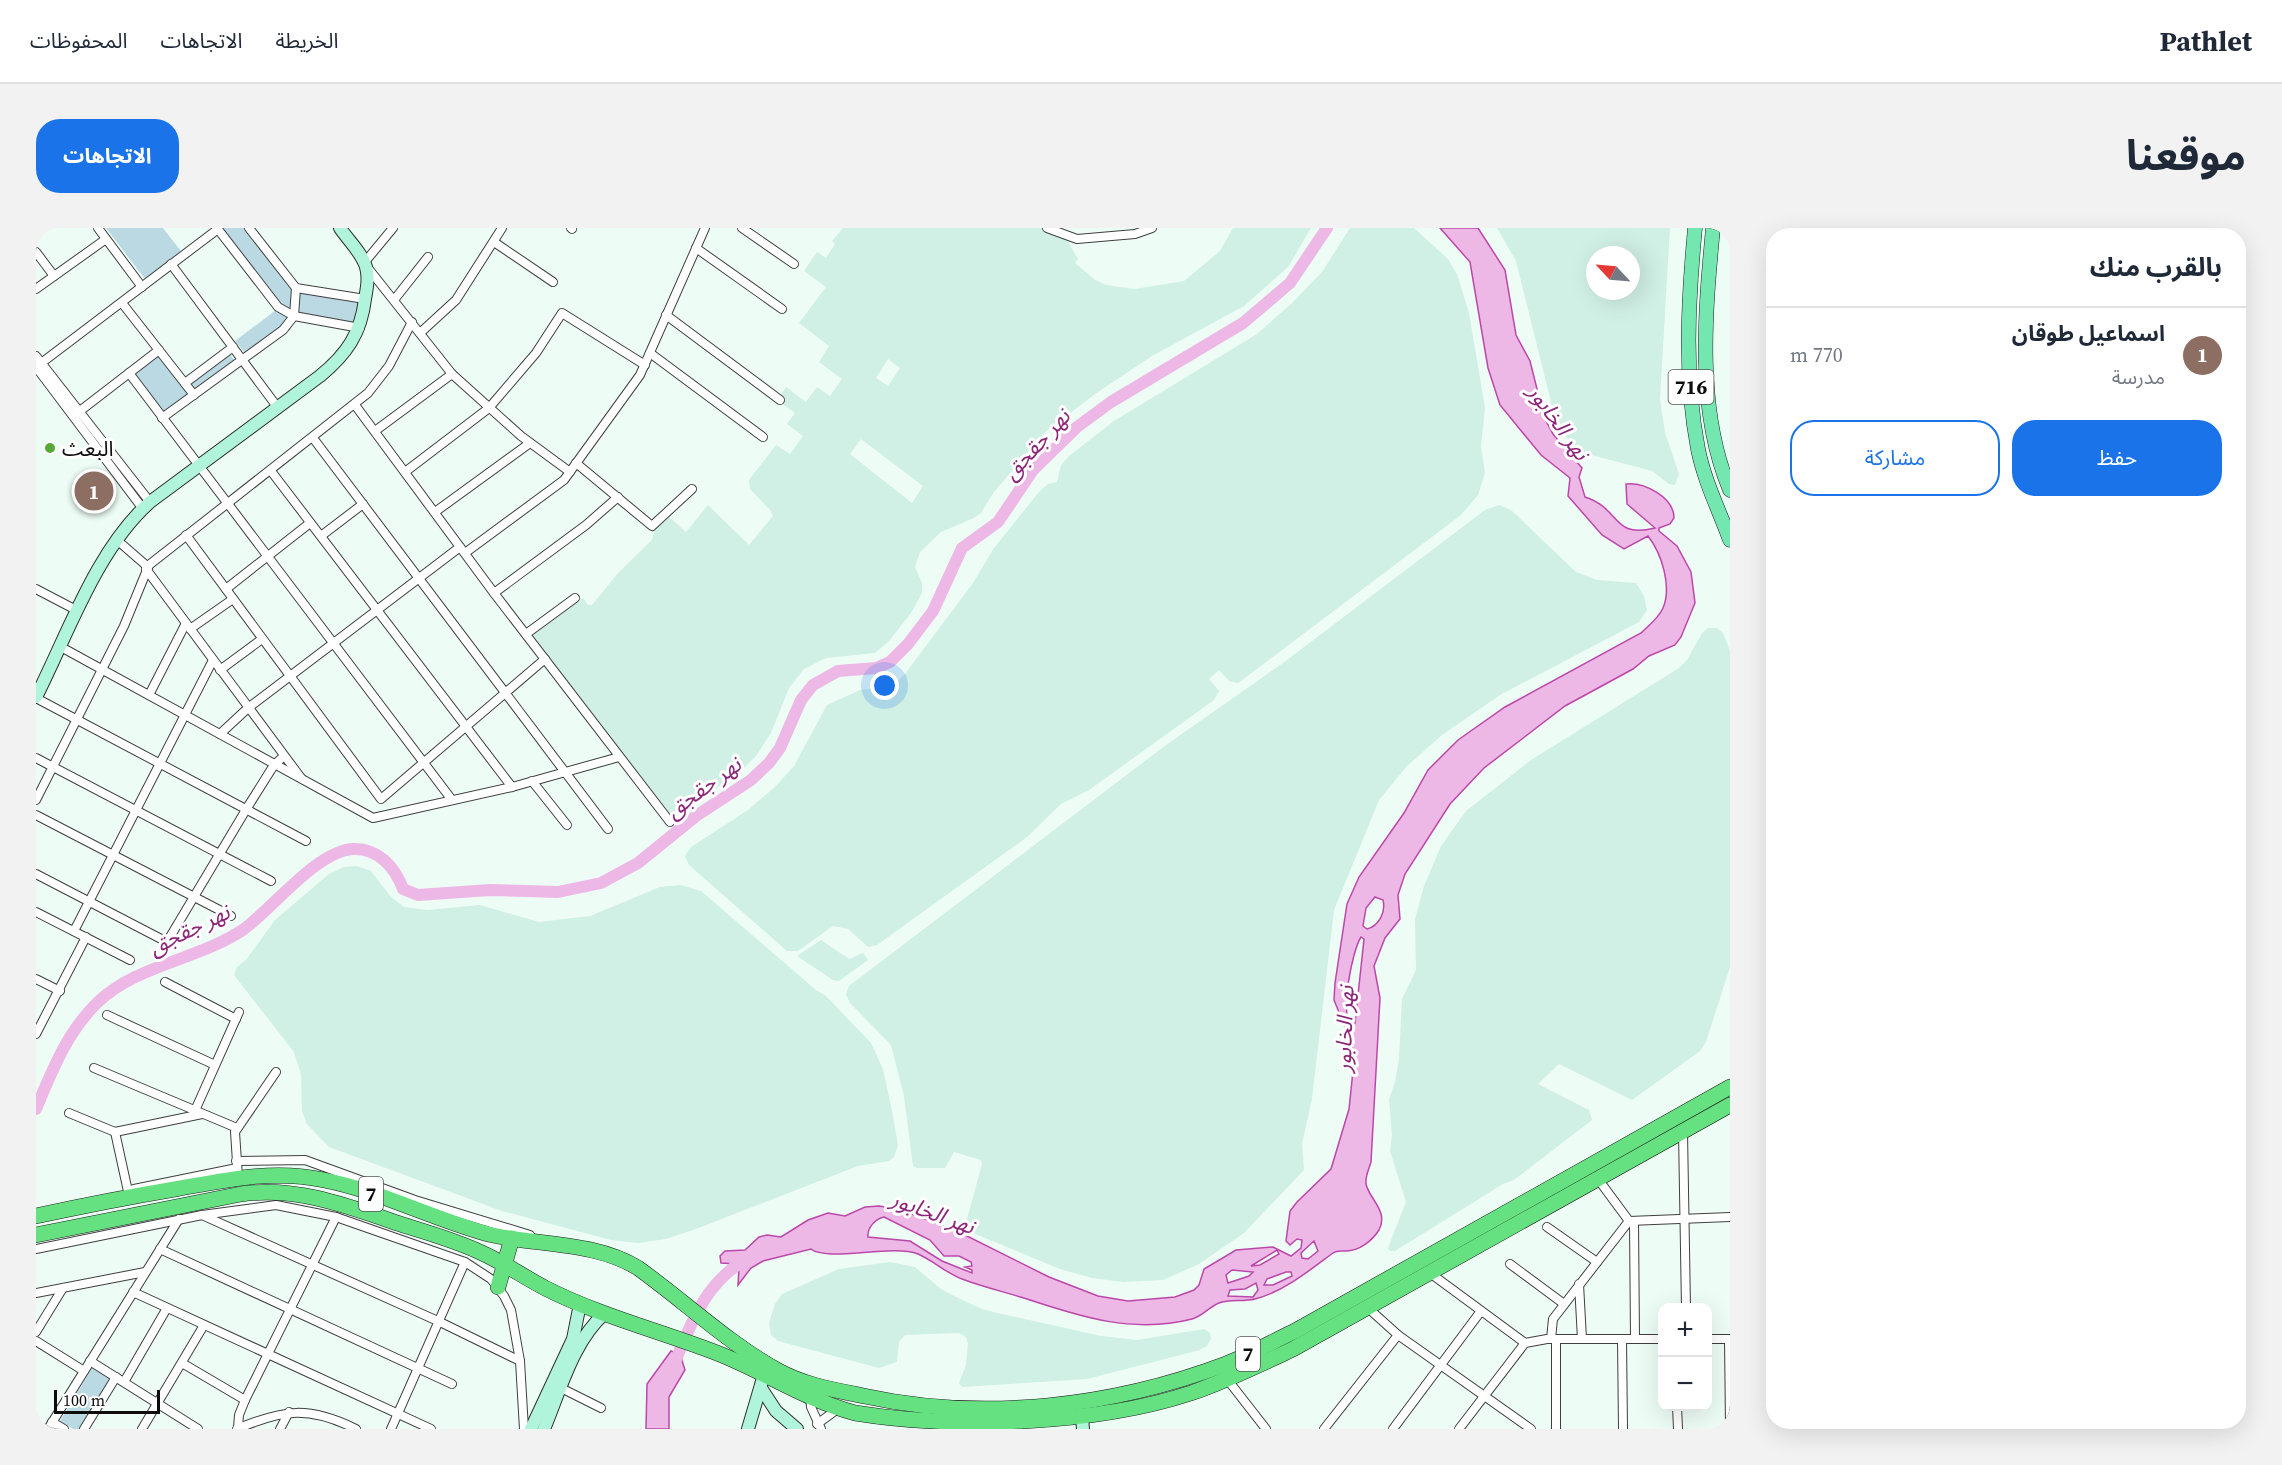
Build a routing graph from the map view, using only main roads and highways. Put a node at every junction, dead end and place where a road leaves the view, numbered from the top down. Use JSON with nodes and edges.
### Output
{"nodes":[{"id":1,"x":1695,"y":228,"type":"edge"},
{"id":2,"x":1713,"y":228,"type":"edge"},
{"id":3,"x":1730,"y":490,"type":"edge"},
{"id":4,"x":1730,"y":540,"type":"edge"},
{"id":5,"x":1730,"y":1087,"type":"edge"},
{"id":6,"x":1730,"y":1105,"type":"edge"},
{"id":7,"x":36,"y":1216,"type":"edge"},
{"id":8,"x":36,"y":1235,"type":"edge"},
{"id":9,"x":512,"y":1238,"type":"junction"},
{"id":10,"x":504,"y":1265,"type":"junction"},
{"id":11,"x":498,"y":1287,"type":"road end"},
{"id":12,"x":764,"y":1376,"type":"junction"},
{"id":13,"x":811,"y":1392,"type":"junction"},
{"id":14,"x":1083,"y":1424,"type":"edge"}],
"edges":[{"from":1,"to":4,"type":"main road","number":"716"},
{"from":2,"to":3,"type":"main road","number":"716"},
{"from":5,"to":13,"type":"highway","number":"7"},
{"from":6,"to":14,"type":"highway","number":"7"},
{"from":7,"to":9,"type":"highway","number":"7"},
{"from":8,"to":10,"type":"highway","number":"7"},
{"from":9,"to":10,"type":"highway"},
{"from":9,"to":12,"type":"highway","number":"7"},
{"from":10,"to":11,"type":"highway"},
{"from":10,"to":12,"type":"highway","number":"7"},
{"from":12,"to":13,"type":"highway","number":"7"},
{"from":13,"to":14,"type":"highway","number":"7"}]}
